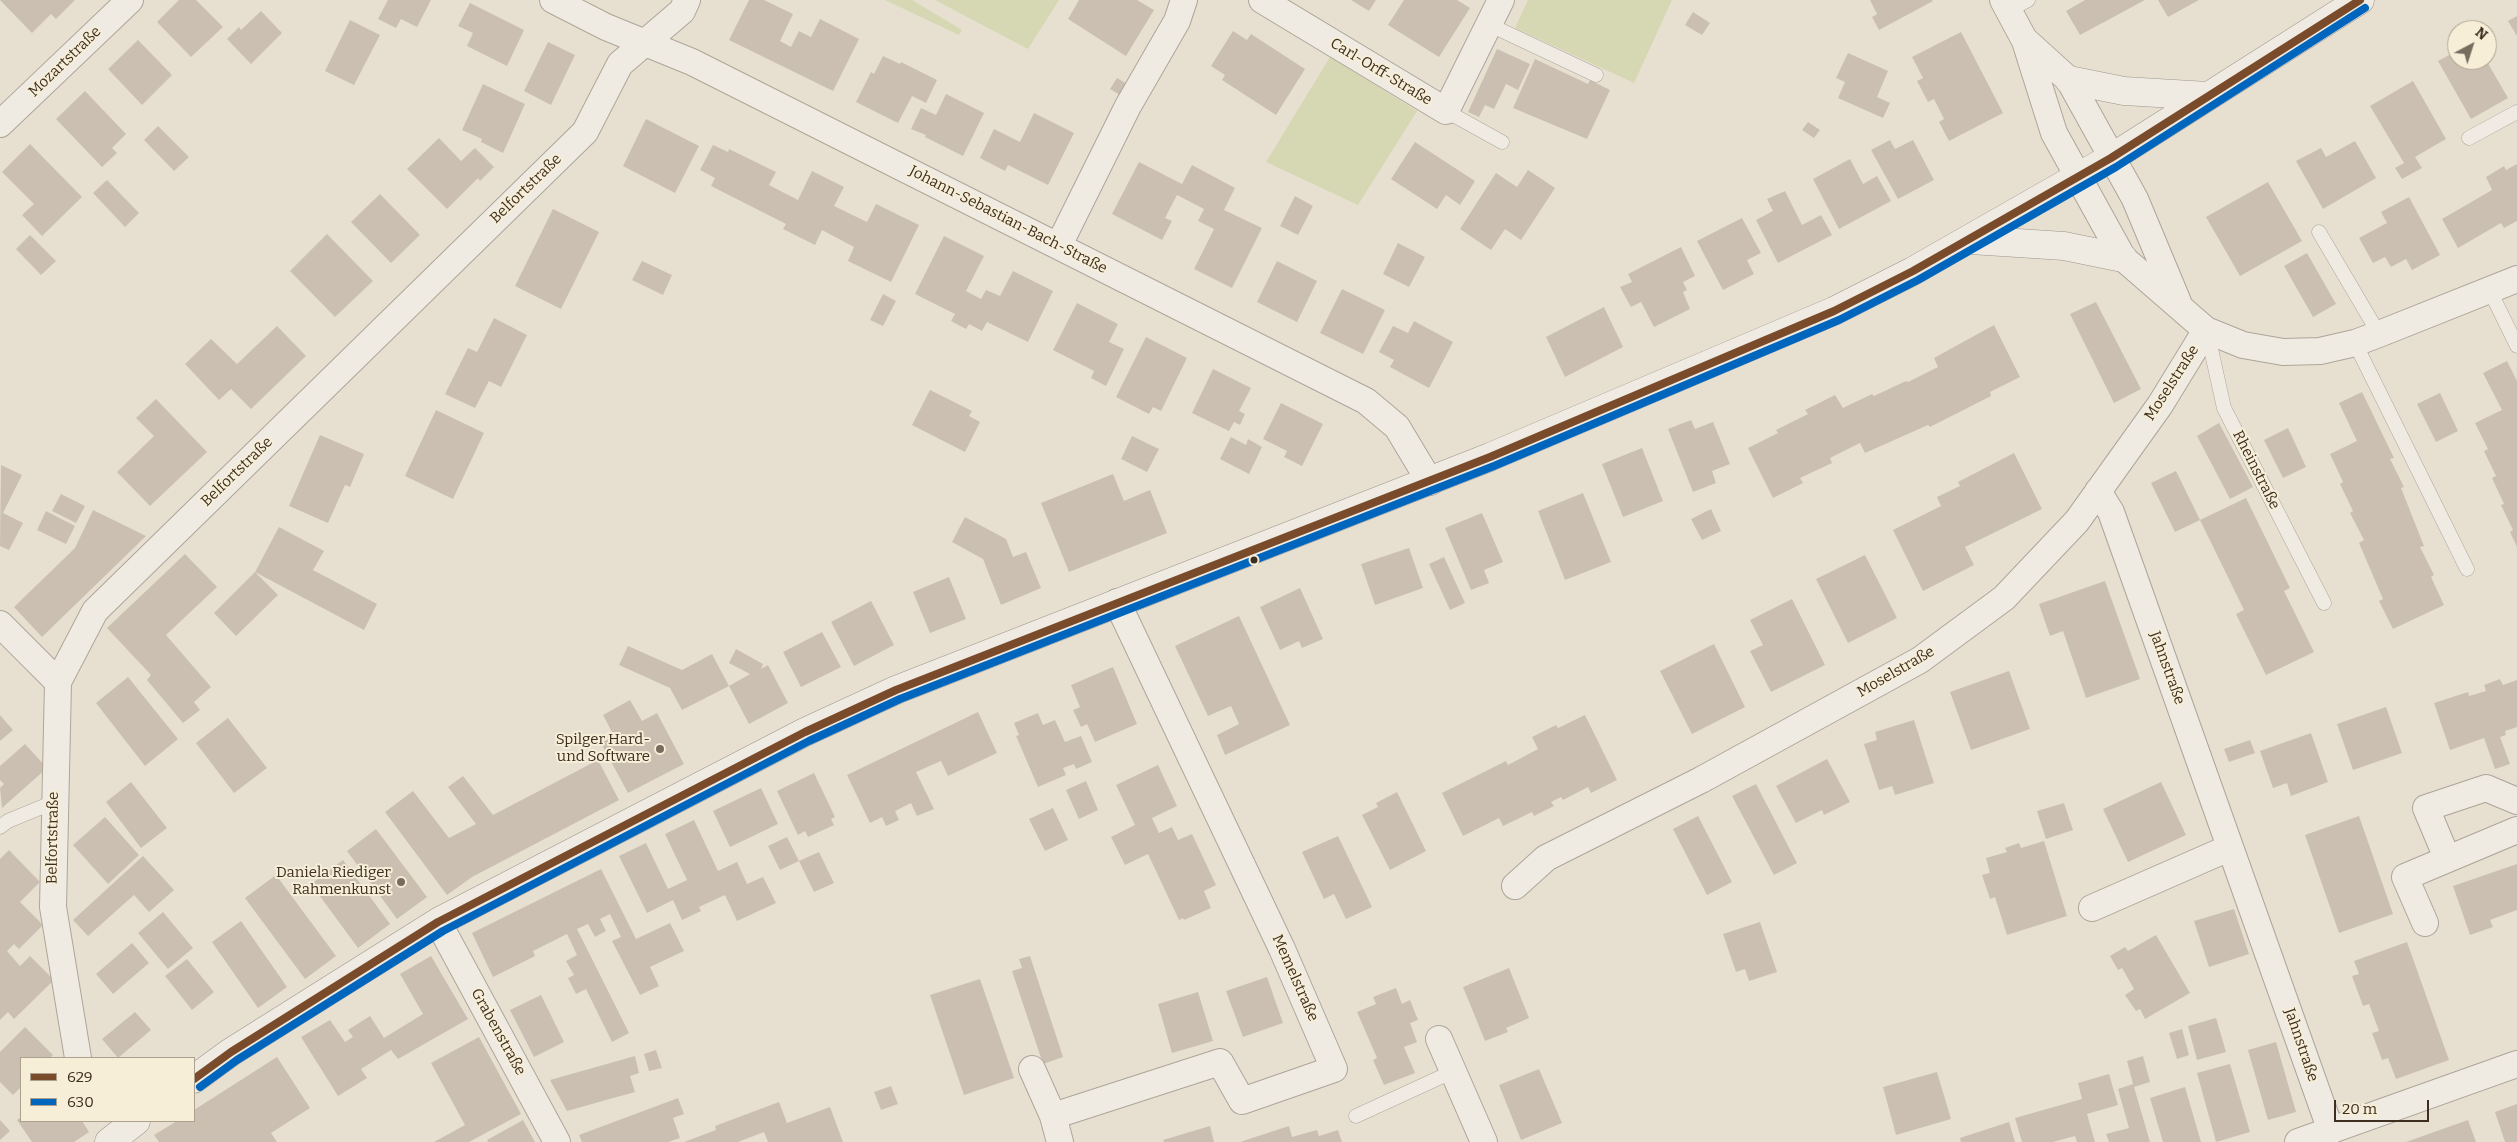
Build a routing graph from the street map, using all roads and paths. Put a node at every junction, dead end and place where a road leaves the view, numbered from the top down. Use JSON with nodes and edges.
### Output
{"nodes":[{"id":1,"x":130,"y":0,"type":"edge"},
{"id":2,"x":552,"y":0,"type":"edge"},
{"id":3,"x":688,"y":0,"type":"edge"},
{"id":4,"x":1184,"y":0,"type":"edge"},
{"id":5,"x":1262,"y":0,"type":"edge"},
{"id":6,"x":1501,"y":0,"type":"edge"},
{"id":7,"x":2360,"y":0,"type":"edge"},
{"id":8,"x":2014,"y":3,"type":"edge"},
{"id":9,"x":1490,"y":25,"type":"junction"},
{"id":10,"x":2025,"y":41,"type":"junction"},
{"id":11,"x":645,"y":43,"type":"junction"},
{"id":12,"x":1596,"y":75,"type":"dead end"},
{"id":13,"x":2069,"y":80,"type":"junction"},
{"id":14,"x":2208,"y":96,"type":"junction"},
{"id":15,"x":1446,"y":111,"type":"junction"},
{"id":16,"x":2517,"y":112,"type":"edge"},
{"id":17,"x":0,"y":124,"type":"edge"},
{"id":18,"x":2469,"y":138,"type":"dead end"},
{"id":19,"x":1502,"y":142,"type":"dead end"},
{"id":20,"x":2111,"y":158,"type":"junction"},
{"id":21,"x":2080,"y":177,"type":"junction"},
{"id":22,"x":2319,"y":232,"type":"dead end"},
{"id":23,"x":1971,"y":240,"type":"junction"},
{"id":24,"x":1059,"y":246,"type":"junction"},
{"id":25,"x":2123,"y":258,"type":"junction"},
{"id":26,"x":2517,"y":279,"type":"edge"},
{"id":27,"x":2490,"y":291,"type":"junction"},
{"id":28,"x":2181,"y":307,"type":"junction"},
{"id":29,"x":2206,"y":330,"type":"junction"},
{"id":30,"x":2367,"y":339,"type":"junction"},
{"id":31,"x":2517,"y":346,"type":"edge"},
{"id":32,"x":1430,"y":482,"type":"junction"},
{"id":33,"x":2098,"y":491,"type":"junction"},
{"id":34,"x":2467,"y":569,"type":"dead end"},
{"id":35,"x":1117,"y":602,"type":"junction"},
{"id":36,"x":2324,"y":603,"type":"dead end"},
{"id":37,"x":0,"y":624,"type":"edge"},
{"id":38,"x":58,"y":682,"type":"junction"},
{"id":39,"x":2517,"y":801,"type":"edge"},
{"id":40,"x":54,"y":802,"type":"junction"},
{"id":41,"x":0,"y":828,"type":"edge"},
{"id":42,"x":2517,"y":830,"type":"edge"},
{"id":43,"x":2229,"y":848,"type":"junction"},
{"id":44,"x":2447,"y":858,"type":"junction"},
{"id":45,"x":1515,"y":886,"type":"dead end"},
{"id":46,"x":2092,"y":908,"type":"dead end"},
{"id":47,"x":438,"y":922,"type":"junction"},
{"id":48,"x":2425,"y":923,"type":"dead end"},
{"id":49,"x":1439,"y":1039,"type":"dead end"},
{"id":50,"x":78,"y":1057,"type":"edge"},
{"id":51,"x":2517,"y":1064,"type":"edge"},
{"id":52,"x":1032,"y":1069,"type":"dead end"},
{"id":53,"x":1454,"y":1071,"type":"junction"},
{"id":54,"x":195,"y":1078,"type":"edge"},
{"id":55,"x":1053,"y":1116,"type":"junction"},
{"id":56,"x":1356,"y":1116,"type":"dead end"},
{"id":57,"x":2332,"y":1131,"type":"junction"},
{"id":58,"x":557,"y":1142,"type":"edge"},
{"id":59,"x":1060,"y":1142,"type":"edge"},
{"id":60,"x":1484,"y":1142,"type":"edge"},
{"id":61,"x":2298,"y":1142,"type":"edge"}],
"edges":[{"from":1,"to":17,"type":"street","name":"Mozartstraße"},
{"from":2,"to":11,"type":"street","name":"Johann-Sebastian-Bach-Straße"},
{"from":3,"to":11,"type":"street","name":"Belfortstraße"},
{"from":4,"to":24,"type":"street"},
{"from":5,"to":15,"type":"street","name":"Carl-Orff-Straße"},
{"from":6,"to":9,"type":"street","name":"Carl-Orff-Straße"},
{"from":7,"to":14,"type":"main road"},
{"from":8,"to":10,"type":"street"},
{"from":9,"to":12,"type":"lane"},
{"from":9,"to":15,"type":"street","name":"Carl-Orff-Straße"},
{"from":10,"to":13,"type":"street"},
{"from":10,"to":21,"type":"street"},
{"from":11,"to":24,"type":"street","name":"Johann-Sebastian-Bach-Straße"},
{"from":11,"to":38,"type":"street","name":"Belfortstraße"},
{"from":13,"to":14,"type":"main road"},
{"from":13,"to":20,"type":"street"},
{"from":14,"to":20,"type":"main road"},
{"from":15,"to":19,"type":"lane"},
{"from":16,"to":18,"type":"lane"},
{"from":20,"to":21,"type":"main road"},
{"from":20,"to":28,"type":"street"},
{"from":21,"to":23,"type":"main road"},
{"from":21,"to":25,"type":"street"},
{"from":22,"to":30,"type":"lane"},
{"from":23,"to":25,"type":"main road"},
{"from":23,"to":32,"type":"main road"},
{"from":24,"to":32,"type":"street","name":"Johann-Sebastian-Bach-Straße"},
{"from":25,"to":28,"type":"street"},
{"from":26,"to":27,"type":"street"},
{"from":27,"to":30,"type":"street"},
{"from":27,"to":31,"type":"lane"},
{"from":28,"to":29,"type":"street"},
{"from":29,"to":30,"type":"street"},
{"from":29,"to":33,"type":"street","name":"Moselstraße"},
{"from":29,"to":36,"type":"lane","name":"Rheinstraße"},
{"from":30,"to":34,"type":"lane"},
{"from":32,"to":35,"type":"main road"},
{"from":33,"to":43,"type":"street","name":"Jahnstraße"},
{"from":33,"to":45,"type":"street","name":"Moselstraße"},
{"from":35,"to":47,"type":"main road"},
{"from":35,"to":55,"type":"street","name":"Memelstraße"},
{"from":37,"to":38,"type":"street"},
{"from":38,"to":40,"type":"street","name":"Belfortstraße"},
{"from":39,"to":44,"type":"street"},
{"from":40,"to":41,"type":"lane"},
{"from":40,"to":50,"type":"street","name":"Belfortstraße"},
{"from":42,"to":44,"type":"street"},
{"from":43,"to":46,"type":"street"},
{"from":43,"to":57,"type":"street","name":"Jahnstraße"},
{"from":44,"to":48,"type":"street"},
{"from":47,"to":54,"type":"main road"},
{"from":47,"to":58,"type":"street","name":"Grabenstraße"},
{"from":49,"to":53,"type":"street"},
{"from":51,"to":57,"type":"street"},
{"from":52,"to":55,"type":"street"},
{"from":53,"to":56,"type":"lane"},
{"from":53,"to":60,"type":"street"},
{"from":55,"to":59,"type":"street"},
{"from":57,"to":61,"type":"street"}]}
